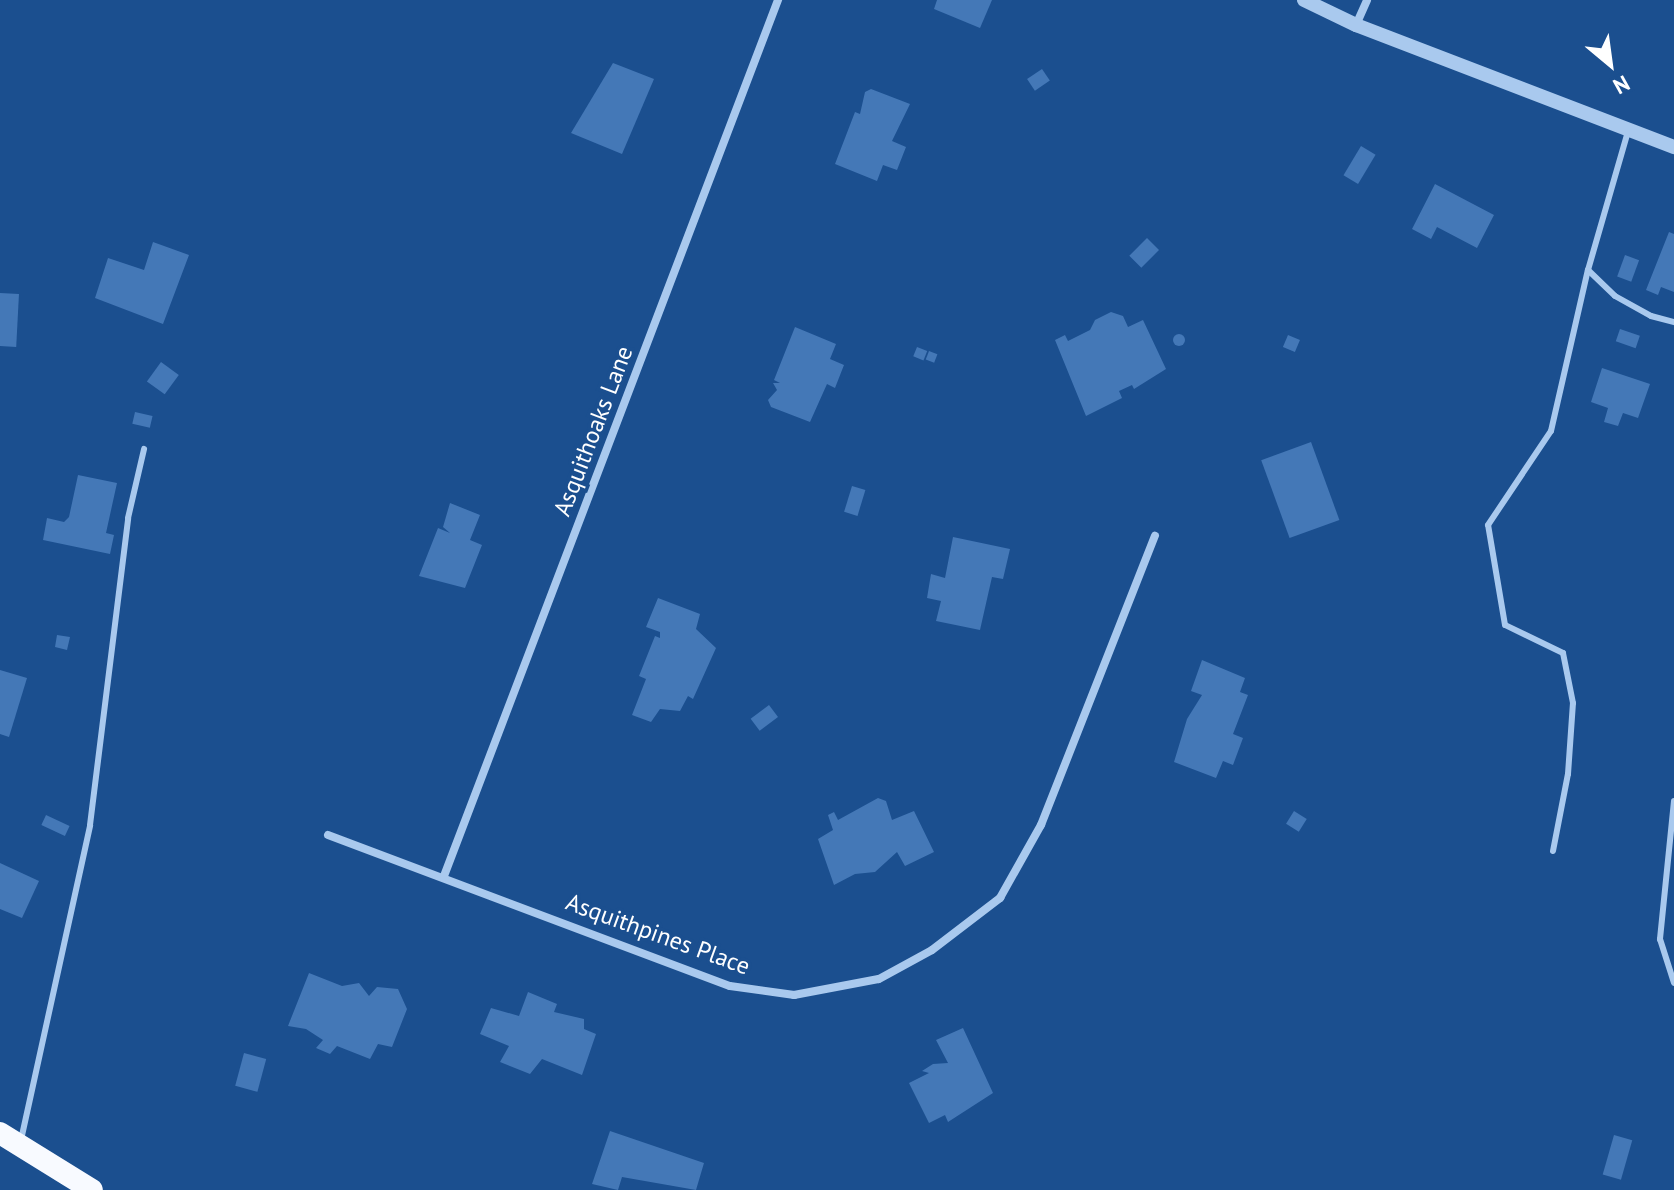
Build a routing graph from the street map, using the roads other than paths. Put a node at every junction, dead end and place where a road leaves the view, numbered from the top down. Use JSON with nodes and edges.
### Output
{"nodes":[{"id":1,"x":778,"y":0,"type":"edge"},
{"id":2,"x":1304,"y":0,"type":"edge"},
{"id":3,"x":1367,"y":0,"type":"edge"},
{"id":4,"x":1356,"y":25,"type":"junction"},
{"id":5,"x":1628,"y":131,"type":"junction"},
{"id":6,"x":1674,"y":147,"type":"edge"},
{"id":7,"x":1588,"y":270,"type":"junction"},
{"id":8,"x":1674,"y":322,"type":"edge"},
{"id":9,"x":144,"y":449,"type":"dead end"},
{"id":10,"x":1155,"y":536,"type":"dead end"},
{"id":11,"x":1674,"y":801,"type":"edge"},
{"id":12,"x":328,"y":835,"type":"dead end"},
{"id":13,"x":1553,"y":851,"type":"dead end"},
{"id":14,"x":444,"y":876,"type":"junction"},
{"id":15,"x":1674,"y":983,"type":"edge"},
{"id":16,"x":10,"y":1139,"type":"edge"},
{"id":17,"x":92,"y":1190,"type":"edge"}],
"edges":[{"from":1,"to":14,"type":"street","name":"Asquithoaks Lane"},
{"from":2,"to":4,"type":"street"},
{"from":3,"to":4,"type":"street"},
{"from":4,"to":5,"type":"street"},
{"from":5,"to":6,"type":"street"},
{"from":5,"to":7,"type":"lane"},
{"from":7,"to":8,"type":"lane"},
{"from":7,"to":13,"type":"lane"},
{"from":9,"to":16,"type":"lane"},
{"from":10,"to":14,"type":"street","name":"Asquithpines Place"},
{"from":11,"to":15,"type":"lane"},
{"from":12,"to":14,"type":"street","name":"Asquithpines Place"},
{"from":16,"to":17,"type":"highway"}]}
